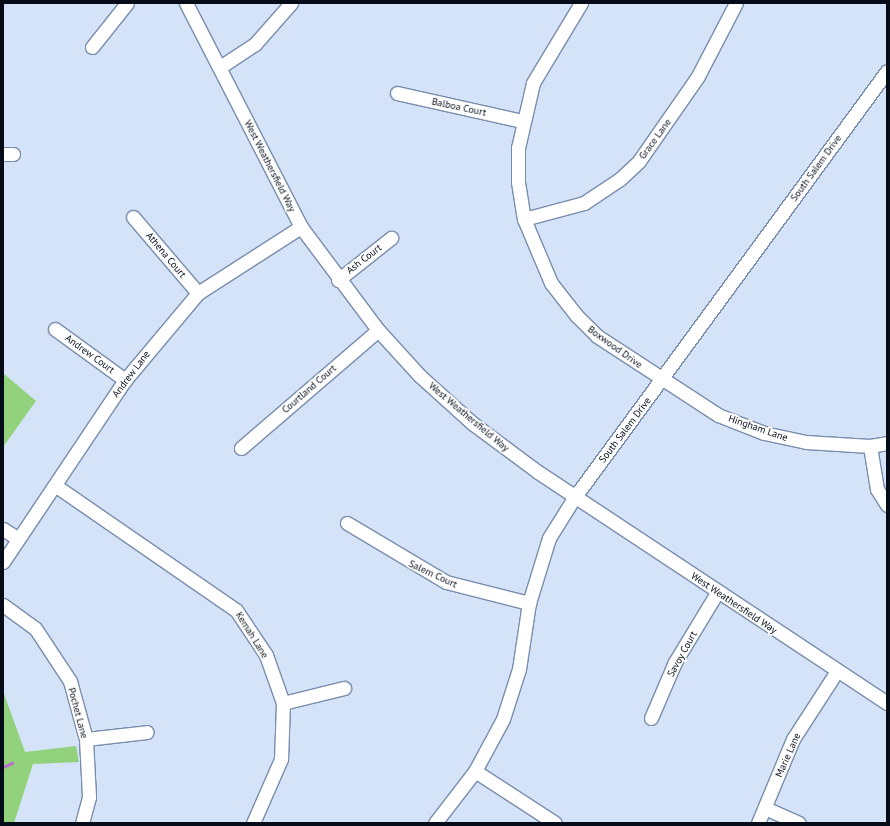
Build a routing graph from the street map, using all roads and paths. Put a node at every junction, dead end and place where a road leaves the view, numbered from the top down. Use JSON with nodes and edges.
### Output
{"nodes":[{"id":1,"x":127,"y":3,"type":"edge"},
{"id":2,"x":186,"y":3,"type":"edge"},
{"id":3,"x":291,"y":3,"type":"edge"},
{"id":4,"x":581,"y":3,"type":"edge"},
{"id":5,"x":736,"y":3,"type":"edge"},
{"id":6,"x":92,"y":47,"type":"dead end"},
{"id":7,"x":220,"y":67,"type":"junction"},
{"id":8,"x":887,"y":71,"type":"edge"},
{"id":9,"x":397,"y":93,"type":"dead end"},
{"id":10,"x":522,"y":121,"type":"junction"},
{"id":11,"x":134,"y":217,"type":"dead end"},
{"id":12,"x":524,"y":219,"type":"junction"},
{"id":13,"x":301,"y":227,"type":"junction"},
{"id":14,"x":391,"y":238,"type":"dead end"},
{"id":15,"x":338,"y":280,"type":"junction"},
{"id":16,"x":198,"y":293,"type":"junction"},
{"id":17,"x":54,"y":329,"type":"dead end"},
{"id":18,"x":378,"y":330,"type":"junction"},
{"id":19,"x":662,"y":379,"type":"junction"},
{"id":20,"x":125,"y":380,"type":"junction"},
{"id":21,"x":887,"y":443,"type":"edge"},
{"id":22,"x":870,"y":446,"type":"junction"},
{"id":23,"x":241,"y":448,"type":"dead end"},
{"id":24,"x":56,"y":486,"type":"junction"},
{"id":25,"x":574,"y":498,"type":"junction"},
{"id":26,"x":887,"y":505,"type":"edge"},
{"id":27,"x":347,"y":523,"type":"dead end"},
{"id":28,"x":3,"y":529,"type":"edge"},
{"id":29,"x":18,"y":538,"type":"junction"},
{"id":30,"x":3,"y":562,"type":"edge"},
{"id":31,"x":718,"y":591,"type":"junction"},
{"id":32,"x":529,"y":603,"type":"junction"},
{"id":33,"x":3,"y":605,"type":"edge"},
{"id":34,"x":837,"y":671,"type":"junction"},
{"id":35,"x":344,"y":688,"type":"dead end"},
{"id":36,"x":283,"y":703,"type":"junction"},
{"id":37,"x":887,"y":703,"type":"edge"},
{"id":38,"x":651,"y":718,"type":"dead end"},
{"id":39,"x":148,"y":732,"type":"dead end"},
{"id":40,"x":86,"y":739,"type":"junction"},
{"id":41,"x":475,"y":771,"type":"junction"},
{"id":42,"x":765,"y":808,"type":"junction"},
{"id":43,"x":82,"y":823,"type":"edge"},
{"id":44,"x":253,"y":823,"type":"edge"},
{"id":45,"x":435,"y":823,"type":"edge"},
{"id":46,"x":555,"y":823,"type":"edge"},
{"id":47,"x":758,"y":823,"type":"edge"},
{"id":48,"x":799,"y":823,"type":"edge"}],
"edges":[{"from":1,"to":6,"type":"street"},
{"from":2,"to":7,"type":"street","name":"West Weathersfield Way"},
{"from":3,"to":7,"type":"street"},
{"from":4,"to":10,"type":"street","name":"Boxwood Drive"},
{"from":5,"to":12,"type":"street","name":"Grace Lane"},
{"from":7,"to":13,"type":"street","name":"West Weathersfield Way"},
{"from":8,"to":19,"type":"street","name":"South Salem Drive"},
{"from":9,"to":10,"type":"street","name":"Balboa Court"},
{"from":10,"to":12,"type":"street","name":"Boxwood Drive"},
{"from":11,"to":16,"type":"street","name":"Athena Court"},
{"from":12,"to":19,"type":"street","name":"Boxwood Drive"},
{"from":13,"to":15,"type":"street","name":"West Weathersfield Way"},
{"from":13,"to":16,"type":"street","name":"Andrew Lane"},
{"from":14,"to":15,"type":"street","name":"Ash Court"},
{"from":15,"to":18,"type":"street","name":"West Weathersfield Way"},
{"from":16,"to":20,"type":"street","name":"Andrew Lane"},
{"from":17,"to":20,"type":"street","name":"Andrew Court"},
{"from":18,"to":23,"type":"street","name":"Courtland Court"},
{"from":18,"to":25,"type":"street","name":"West Weathersfield Way"},
{"from":19,"to":22,"type":"street","name":"Hingham Lane"},
{"from":19,"to":25,"type":"street","name":"South Salem Drive"},
{"from":20,"to":24,"type":"street","name":"Andrew Lane"},
{"from":21,"to":22,"type":"street","name":"Hingham Lane"},
{"from":22,"to":26,"type":"street"},
{"from":24,"to":29,"type":"street","name":"Andrew Lane"},
{"from":24,"to":36,"type":"street","name":"Kemah Lane"},
{"from":25,"to":31,"type":"street","name":"West Weathersfield Way"},
{"from":25,"to":32,"type":"street","name":"South Salem Drive"},
{"from":27,"to":32,"type":"street","name":"Salem Court"},
{"from":28,"to":29,"type":"street"},
{"from":29,"to":30,"type":"street","name":"Andrew Lane"},
{"from":31,"to":34,"type":"street","name":"West Weathersfield Way"},
{"from":31,"to":38,"type":"street","name":"Savoy Court"},
{"from":32,"to":41,"type":"street","name":"South Salem Drive"},
{"from":33,"to":40,"type":"street","name":"Pochet Lane"},
{"from":34,"to":37,"type":"street","name":"West Weathersfield Way"},
{"from":34,"to":42,"type":"street","name":"Marie Lane"},
{"from":35,"to":36,"type":"street"},
{"from":36,"to":44,"type":"street","name":"Kemah Lane"},
{"from":39,"to":40,"type":"street"},
{"from":40,"to":43,"type":"street","name":"Pochet Lane"},
{"from":41,"to":45,"type":"street","name":"South Salem Drive"},
{"from":41,"to":46,"type":"street"},
{"from":42,"to":47,"type":"street","name":"Marie Lane"},
{"from":42,"to":48,"type":"street"}]}
